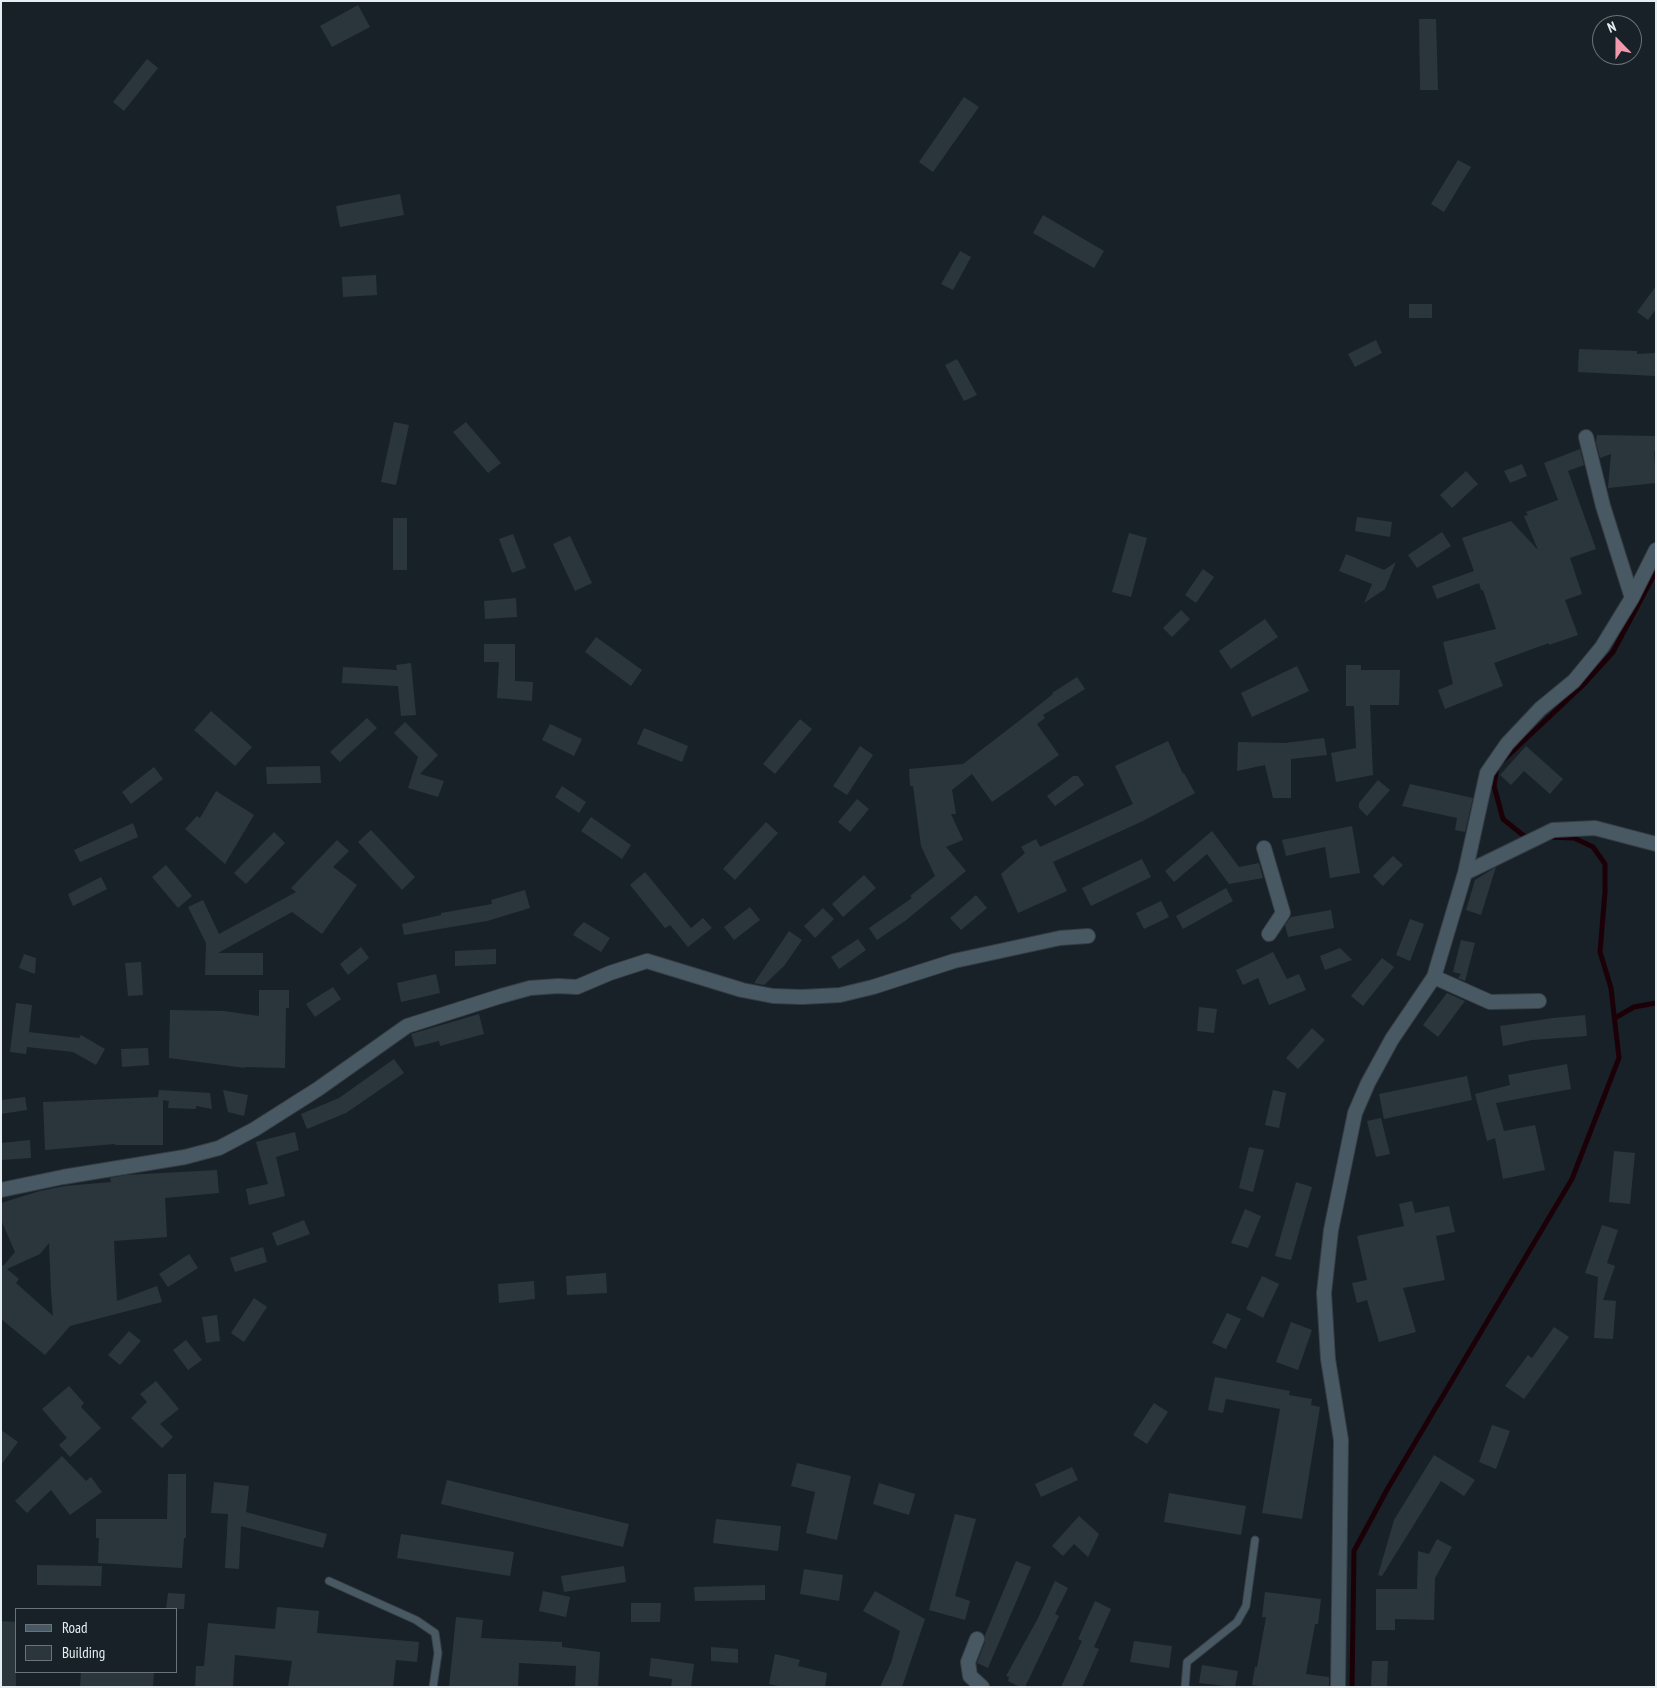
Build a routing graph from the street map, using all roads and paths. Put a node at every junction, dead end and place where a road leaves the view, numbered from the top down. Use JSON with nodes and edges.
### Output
{"nodes":[{"id":1,"x":1586,"y":437,"type":"dead end"},
{"id":2,"x":1656,"y":550,"type":"edge"},
{"id":3,"x":1632,"y":598,"type":"junction"},
{"id":4,"x":1656,"y":844,"type":"edge"},
{"id":5,"x":1264,"y":848,"type":"dead end"},
{"id":6,"x":1465,"y":873,"type":"junction"},
{"id":7,"x":1269,"y":934,"type":"dead end"},
{"id":8,"x":1088,"y":936,"type":"dead end"},
{"id":9,"x":1434,"y":977,"type":"junction"},
{"id":10,"x":1539,"y":1001,"type":"dead end"},
{"id":11,"x":1,"y":1190,"type":"edge"},
{"id":12,"x":1255,"y":1540,"type":"dead end"},
{"id":13,"x":330,"y":1581,"type":"dead end"},
{"id":14,"x":976,"y":1639,"type":"dead end"},
{"id":15,"x":433,"y":1687,"type":"edge"},
{"id":16,"x":982,"y":1687,"type":"edge"},
{"id":17,"x":1184,"y":1687,"type":"edge"},
{"id":18,"x":1338,"y":1687,"type":"edge"}],
"edges":[{"from":1,"to":3,"type":"street"},
{"from":2,"to":3,"type":"street"},
{"from":3,"to":6,"type":"street"},
{"from":4,"to":6,"type":"street"},
{"from":5,"to":7,"type":"street"},
{"from":6,"to":9,"type":"street"},
{"from":8,"to":11,"type":"street"},
{"from":9,"to":10,"type":"street"},
{"from":9,"to":18,"type":"street"},
{"from":12,"to":17,"type":"lane"},
{"from":13,"to":15,"type":"lane"},
{"from":14,"to":16,"type":"street"}]}
